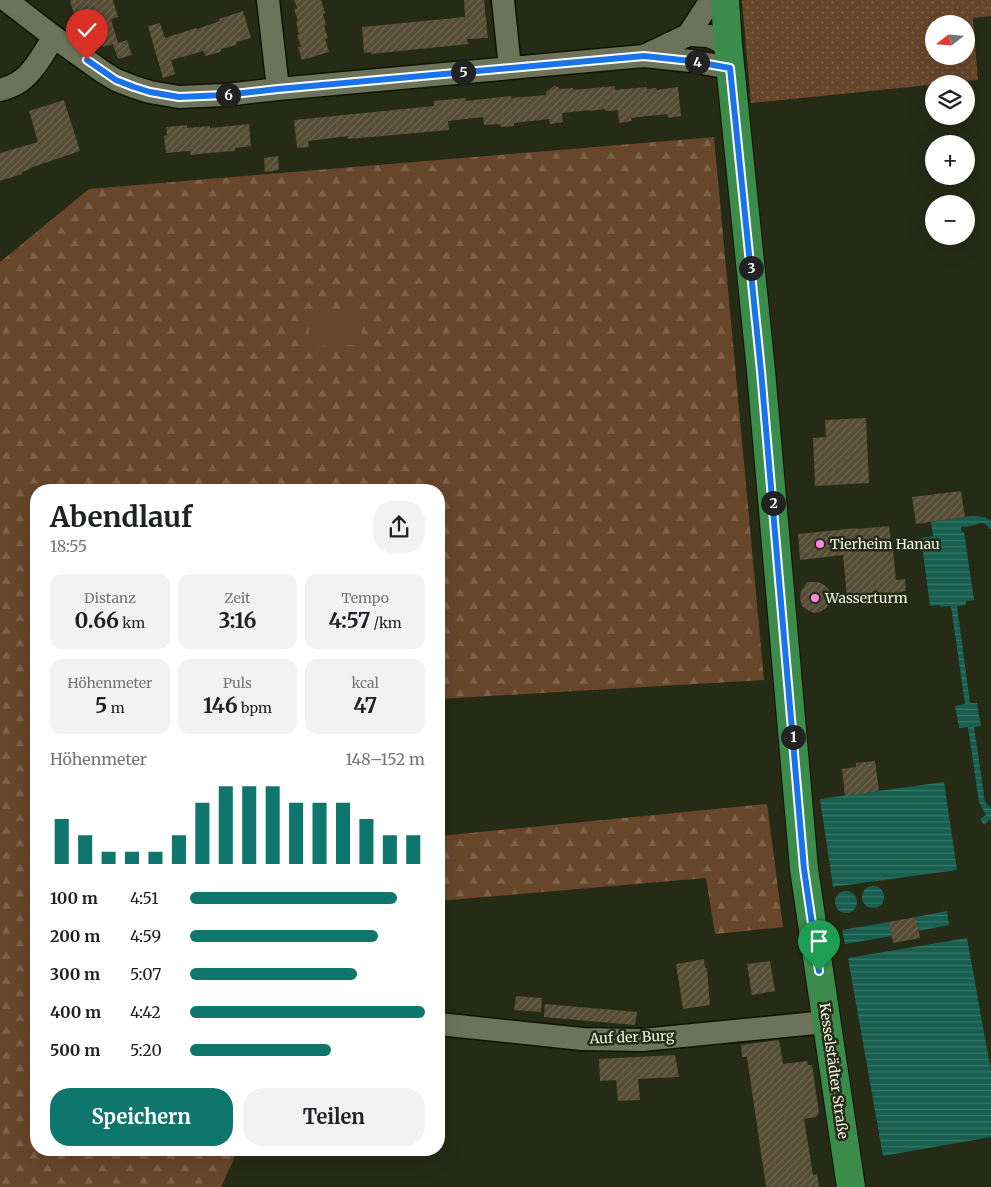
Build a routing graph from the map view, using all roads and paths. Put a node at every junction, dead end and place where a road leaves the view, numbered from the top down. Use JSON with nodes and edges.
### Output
{"nodes":[{"id":1,"x":6,"y":0,"type":"edge"},
{"id":2,"x":268,"y":0,"type":"edge"},
{"id":3,"x":503,"y":0,"type":"edge"},
{"id":4,"x":711,"y":0,"type":"edge"},
{"id":5,"x":725,"y":0,"type":"edge"},
{"id":6,"x":688,"y":35,"type":"junction"},
{"id":7,"x":54,"y":37,"type":"junction"},
{"id":8,"x":644,"y":56,"type":"junction"},
{"id":9,"x":729,"y":56,"type":"junction"},
{"id":10,"x":510,"y":68,"type":"junction"},
{"id":11,"x":278,"y":89,"type":"junction"},
{"id":12,"x":0,"y":90,"type":"edge"},
{"id":13,"x":826,"y":1022,"type":"junction"},
{"id":14,"x":445,"y":1025,"type":"edge"},
{"id":15,"x":851,"y":1187,"type":"edge"}],
"edges":[{"from":1,"to":7,"type":"street"},
{"from":2,"to":11,"type":"street"},
{"from":3,"to":10,"type":"street"},
{"from":4,"to":6,"type":"street"},
{"from":5,"to":9,"type":"main road","name":"Kesselstädter Straße"},
{"from":6,"to":8,"type":"street"},
{"from":6,"to":9,"type":"street"},
{"from":7,"to":11,"type":"street"},
{"from":7,"to":12,"type":"street"},
{"from":8,"to":9,"type":"street"},
{"from":8,"to":10,"type":"street"},
{"from":9,"to":13,"type":"main road","name":"Kesselstädter Straße"},
{"from":10,"to":11,"type":"street"},
{"from":13,"to":14,"type":"street","name":"Auf der Burg"},
{"from":13,"to":15,"type":"main road","name":"Kesselstädter Straße"}]}
